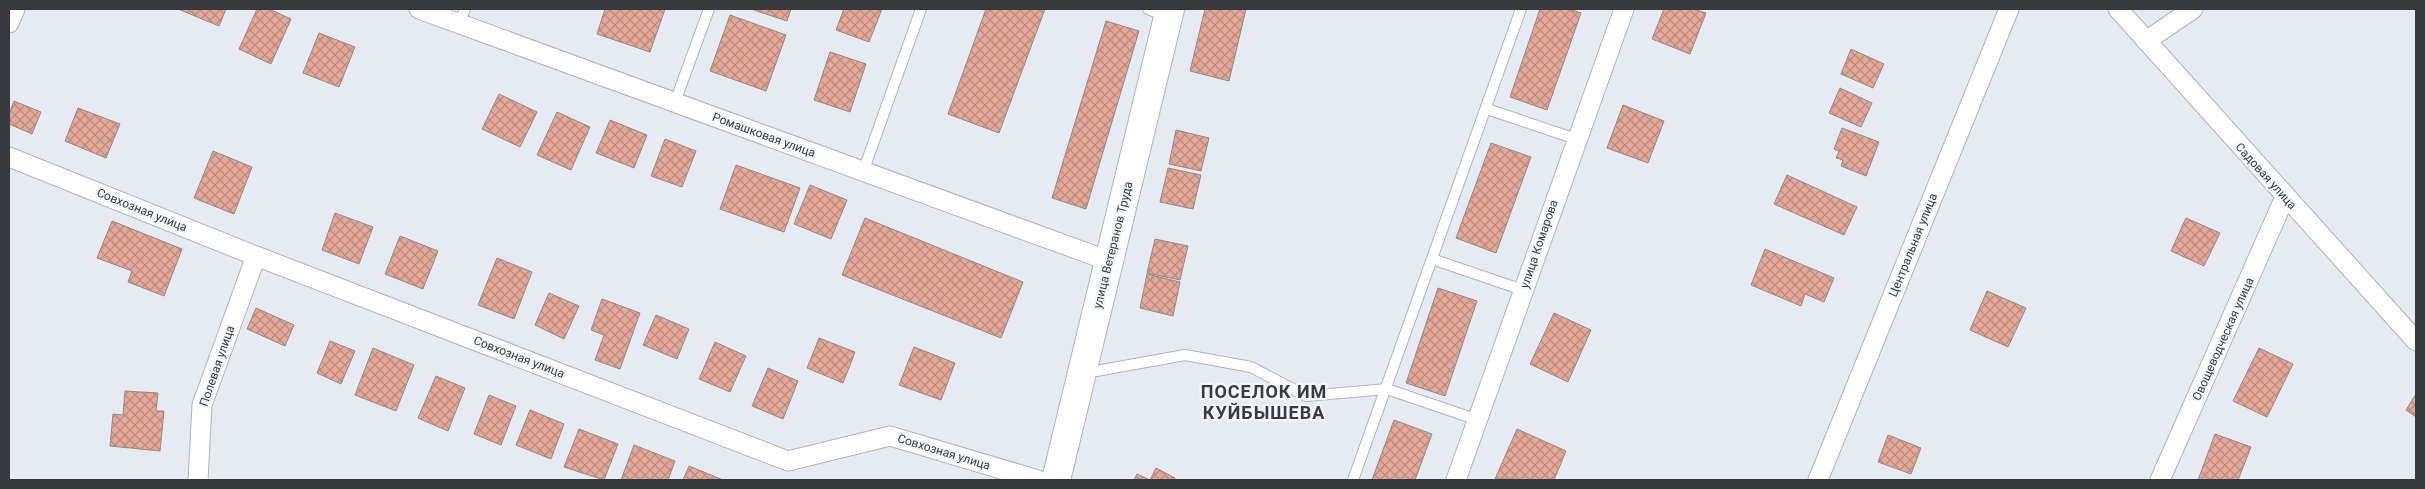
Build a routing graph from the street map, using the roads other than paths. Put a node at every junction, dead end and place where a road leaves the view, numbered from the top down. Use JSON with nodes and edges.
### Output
{"nodes":[{"id":1,"x":15,"y":9,"type":"edge"},
{"id":2,"x":419,"y":9,"type":"edge"},
{"id":3,"x":709,"y":9,"type":"edge"},
{"id":4,"x":921,"y":9,"type":"edge"},
{"id":5,"x":1521,"y":9,"type":"edge"},
{"id":6,"x":1624,"y":9,"type":"edge"},
{"id":7,"x":2009,"y":9,"type":"edge"},
{"id":8,"x":2118,"y":9,"type":"edge"},
{"id":9,"x":2193,"y":9,"type":"edge"},
{"id":10,"x":1162,"y":12,"type":"edge"},
{"id":11,"x":462,"y":16,"type":"edge"},
{"id":12,"x":9,"y":23,"type":"edge"},
{"id":13,"x":2146,"y":40,"type":"junction"},
{"id":14,"x":675,"y":102,"type":"junction"},
{"id":15,"x":1487,"y":109,"type":"junction"},
{"id":16,"x":1576,"y":139,"type":"junction"},
{"id":17,"x":9,"y":156,"type":"edge"},
{"id":18,"x":863,"y":172,"type":"junction"},
{"id":19,"x":2285,"y":198,"type":"junction"},
{"id":20,"x":256,"y":256,"type":"junction"},
{"id":21,"x":1432,"y":259,"type":"junction"},
{"id":22,"x":1109,"y":260,"type":"junction"},
{"id":23,"x":1523,"y":290,"type":"junction"},
{"id":24,"x":2416,"y":341,"type":"edge"},
{"id":25,"x":1082,"y":374,"type":"junction"},
{"id":26,"x":1386,"y":389,"type":"junction"},
{"id":27,"x":1478,"y":420,"type":"junction"},
{"id":28,"x":198,"y":480,"type":"edge"},
{"id":29,"x":1038,"y":480,"type":"edge"},
{"id":30,"x":1056,"y":480,"type":"edge"},
{"id":31,"x":1353,"y":480,"type":"edge"},
{"id":32,"x":1456,"y":480,"type":"edge"},
{"id":33,"x":1818,"y":480,"type":"edge"},
{"id":34,"x":2160,"y":480,"type":"edge"}],
"edges":[{"from":1,"to":12,"type":"street"},
{"from":2,"to":11,"type":"street","name":"Ромашковая улица"},
{"from":3,"to":14,"type":"lane"},
{"from":4,"to":18,"type":"lane"},
{"from":5,"to":15,"type":"lane"},
{"from":6,"to":16,"type":"street","name":"улица Комарова"},
{"from":7,"to":33,"type":"street","name":"Центральная улица"},
{"from":8,"to":13,"type":"street","name":"Садовая улица"},
{"from":9,"to":13,"type":"street"},
{"from":10,"to":22,"type":"street","name":"улица Ветеранов Труда"},
{"from":11,"to":14,"type":"street","name":"Ромашковая улица"},
{"from":13,"to":19,"type":"street","name":"Садовая улица"},
{"from":14,"to":18,"type":"street","name":"Ромашковая улица"},
{"from":15,"to":16,"type":"lane"},
{"from":15,"to":21,"type":"lane"},
{"from":16,"to":23,"type":"street","name":"улица Комарова"},
{"from":17,"to":20,"type":"street","name":"Совхозная улица"},
{"from":18,"to":22,"type":"street","name":"Ромашковая улица"},
{"from":19,"to":24,"type":"street","name":"Садовая улица"},
{"from":19,"to":34,"type":"street","name":"Овощеводческая улица"},
{"from":20,"to":28,"type":"street","name":"Полевая улица"},
{"from":20,"to":29,"type":"street","name":"Совхозная улица"},
{"from":21,"to":23,"type":"lane"},
{"from":21,"to":26,"type":"lane"},
{"from":22,"to":25,"type":"street","name":"улица Ветеранов Труда"},
{"from":23,"to":27,"type":"street","name":"улица Комарова"},
{"from":25,"to":26,"type":"lane"},
{"from":25,"to":30,"type":"street","name":"улица Ветеранов Труда"},
{"from":26,"to":27,"type":"lane"},
{"from":26,"to":31,"type":"lane"},
{"from":27,"to":32,"type":"street","name":"улица Комарова"}]}
